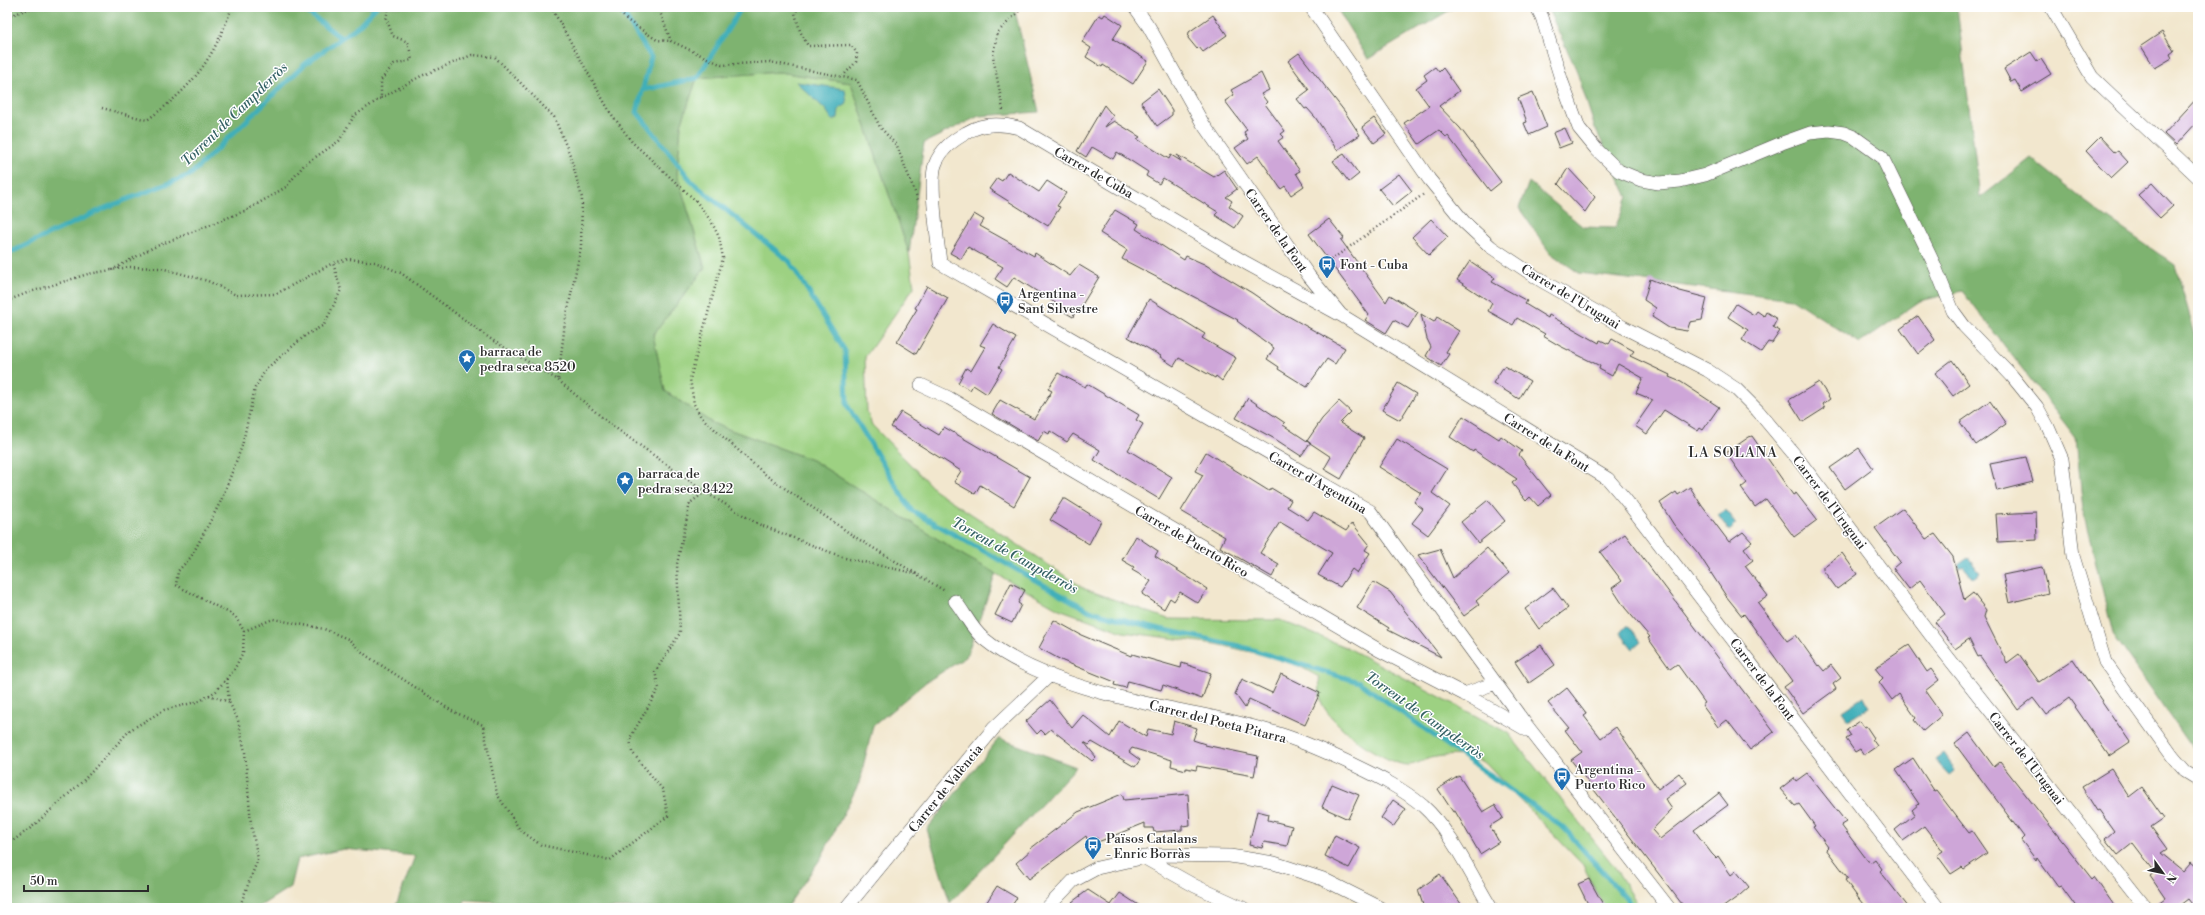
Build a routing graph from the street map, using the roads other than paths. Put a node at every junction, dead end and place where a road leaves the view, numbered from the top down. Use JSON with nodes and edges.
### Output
{"nodes":[{"id":1,"x":1135,"y":7,"type":"edge"},
{"id":2,"x":1311,"y":7,"type":"edge"},
{"id":3,"x":1537,"y":7,"type":"edge"},
{"id":4,"x":2051,"y":7,"type":"edge"},
{"id":5,"x":2198,"y":177,"type":"edge"},
{"id":6,"x":940,"y":262,"type":"joint"},
{"id":7,"x":1341,"y":315,"type":"junction"},
{"id":8,"x":921,"y":385,"type":"dead end"},
{"id":9,"x":955,"y":601,"type":"road end"},
{"id":10,"x":1050,"y":675,"type":"junction"},
{"id":11,"x":1496,"y":683,"type":"junction"},
{"id":12,"x":1464,"y":694,"type":"junction"},
{"id":13,"x":1532,"y":733,"type":"junction"},
{"id":14,"x":2198,"y":779,"type":"edge"},
{"id":15,"x":1143,"y":857,"type":"junction"},
{"id":16,"x":846,"y":908,"type":"edge"},
{"id":17,"x":1047,"y":908,"type":"edge"},
{"id":18,"x":1243,"y":908,"type":"edge"},
{"id":19,"x":1380,"y":908,"type":"edge"},
{"id":20,"x":1491,"y":908,"type":"edge"},
{"id":21,"x":1669,"y":908,"type":"edge"},
{"id":22,"x":1938,"y":908,"type":"edge"},
{"id":23,"x":2146,"y":908,"type":"edge"}],
"edges":[{"from":1,"to":7,"type":"street","name":"Carrer de la Font"},
{"from":2,"to":23,"type":"street","name":"Carrer de l'Uruguai"},
{"from":3,"to":14,"type":"street"},
{"from":4,"to":5,"type":"street"},
{"from":6,"to":7,"type":"street","name":"Carrer de Cuba"},
{"from":6,"to":11,"type":"street","name":"Carrer d'Argentina"},
{"from":7,"to":22,"type":"street","name":"Carrer de la Font"},
{"from":8,"to":12,"type":"street","name":"Carrer de Puerto Rico"},
{"from":9,"to":10,"type":"street","name":"Carrer del Poeta Pitarra"},
{"from":10,"to":16,"type":"street","name":"Carrer de València"},
{"from":10,"to":20,"type":"street","name":"Carrer del Poeta Pitarra"},
{"from":11,"to":12,"type":"street"},
{"from":11,"to":13,"type":"street","name":"Carrer d'Argentina"},
{"from":12,"to":13,"type":"street","name":"Carrer de Puerto Rico"},
{"from":13,"to":21,"type":"street","name":"Carrer d'Argentina"},
{"from":15,"to":17,"type":"street"},
{"from":15,"to":18,"type":"street"},
{"from":15,"to":19,"type":"street"}]}
